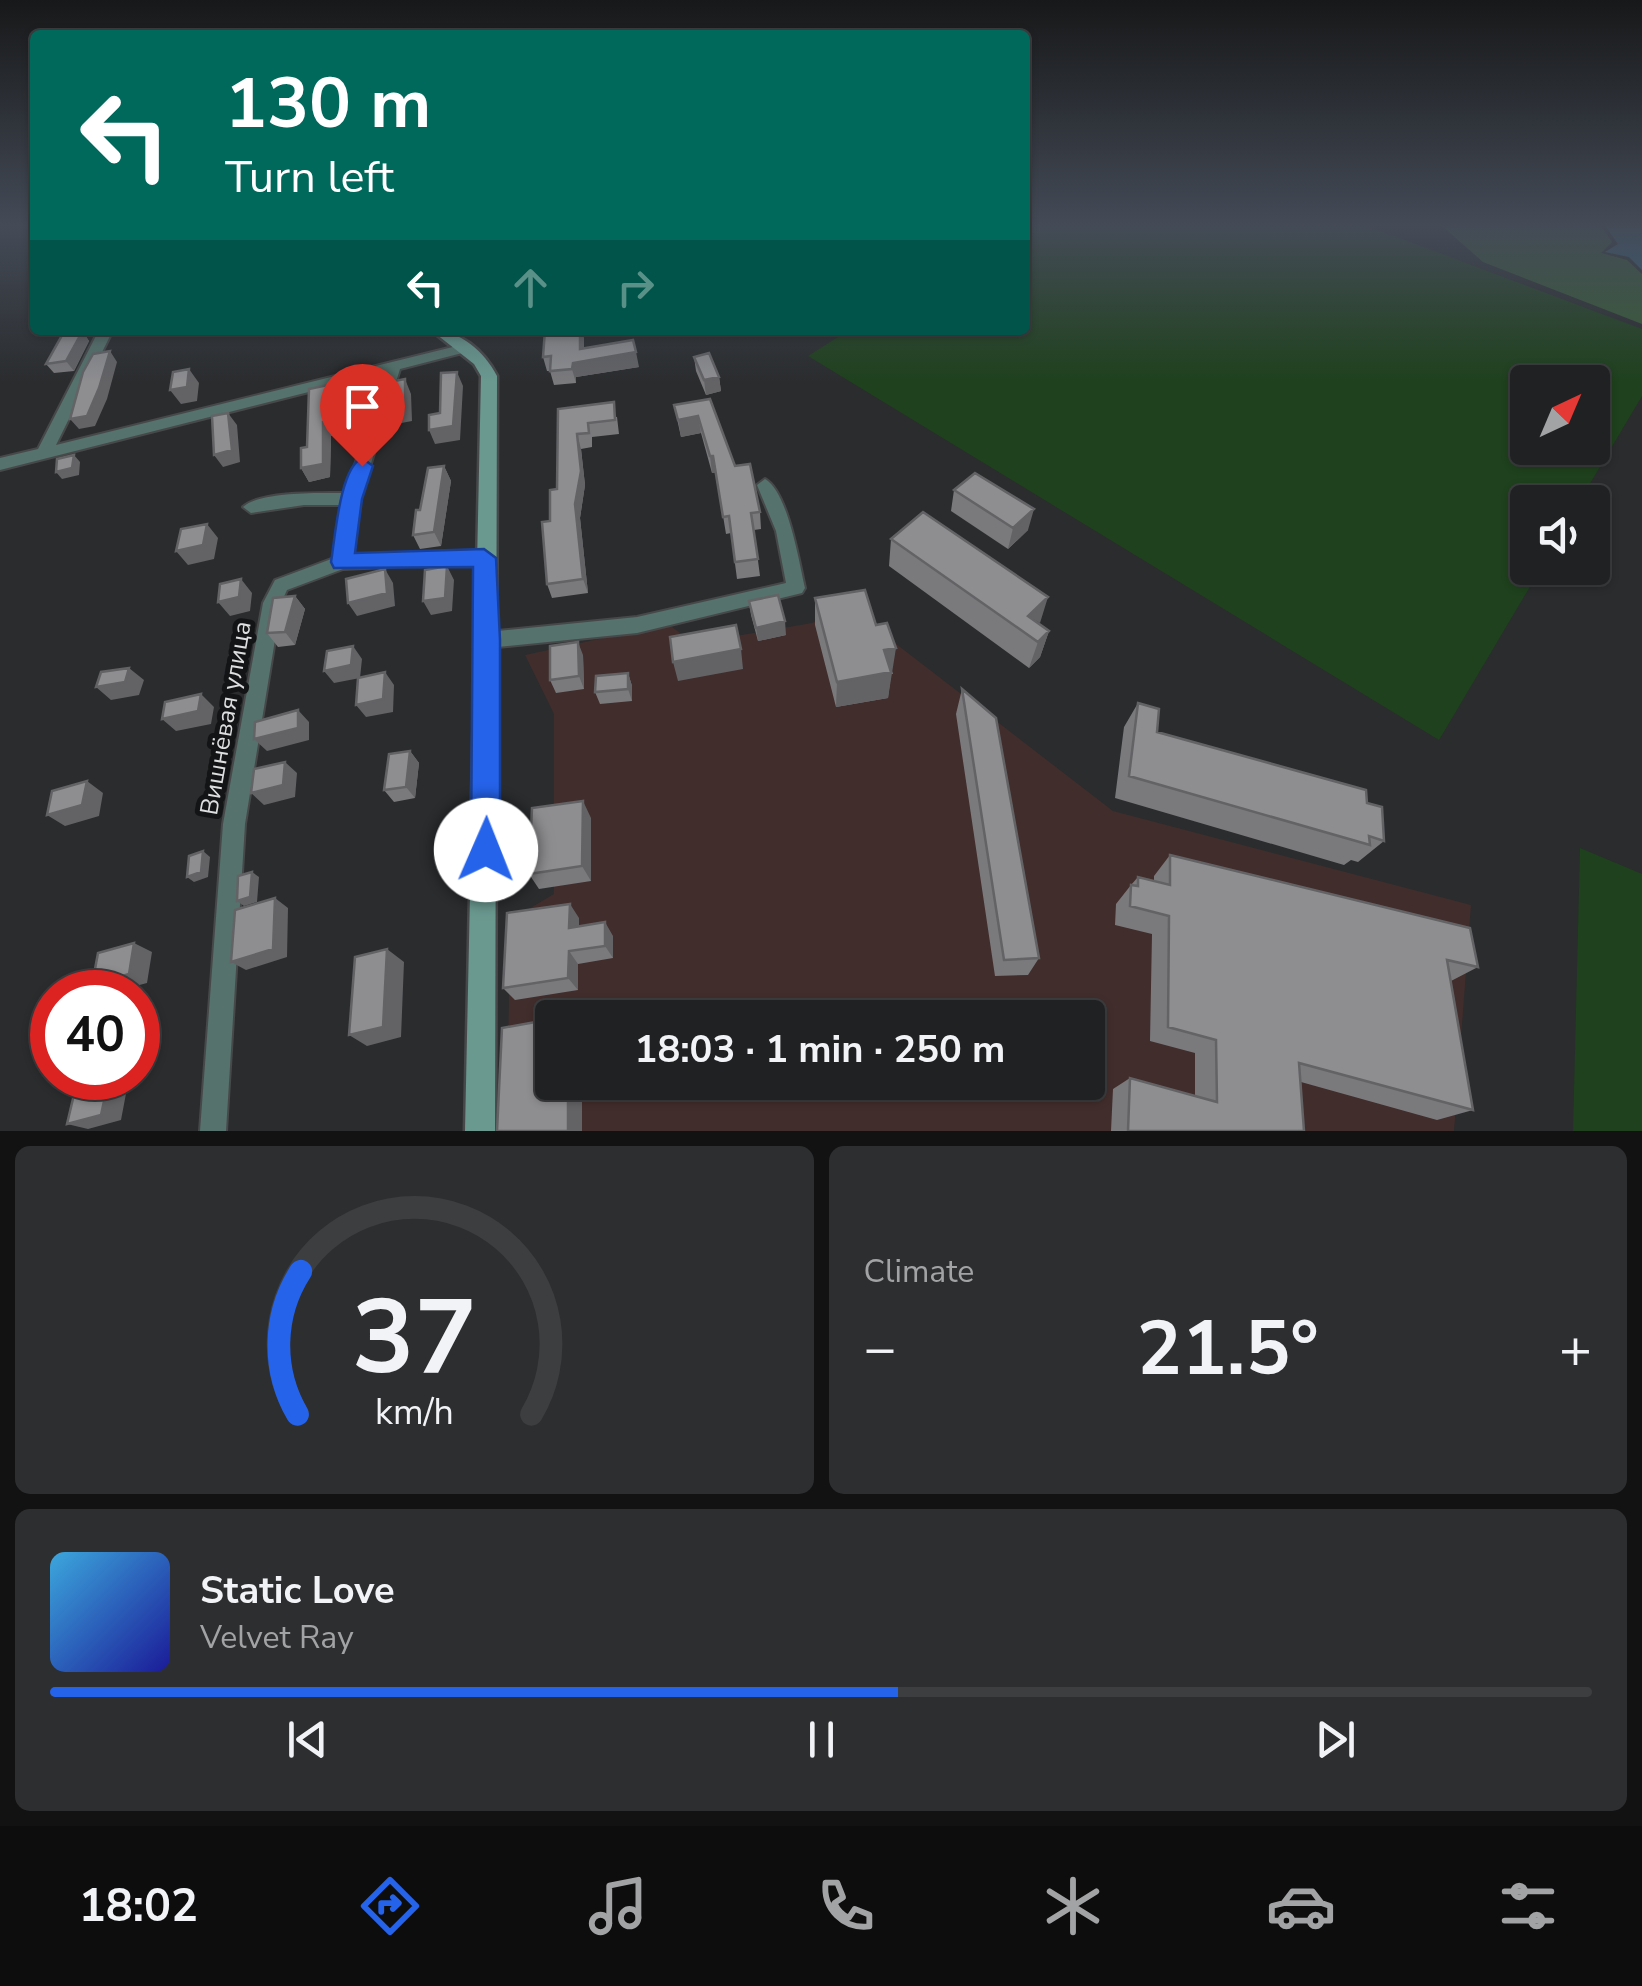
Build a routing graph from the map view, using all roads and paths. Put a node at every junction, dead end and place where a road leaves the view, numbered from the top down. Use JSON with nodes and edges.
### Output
{"nodes":[{"id":1,"x":103,"y":335,"type":"edge"},
{"id":2,"x":447,"y":335,"type":"edge"},
{"id":3,"x":465,"y":348,"type":"junction"},
{"id":4,"x":394,"y":366,"type":"junction"},
{"id":5,"x":43,"y":454,"type":"junction"},
{"id":6,"x":0,"y":464,"type":"edge"},
{"id":7,"x":765,"y":484,"type":"dead end"},
{"id":8,"x":352,"y":499,"type":"junction"},
{"id":9,"x":250,"y":507,"type":"dead end"},
{"id":10,"x":484,"y":558,"type":"junction"},
{"id":11,"x":342,"y":562,"type":"junction"},
{"id":12,"x":488,"y":640,"type":"junction"},
{"id":13,"x":213,"y":1131,"type":"edge"},
{"id":14,"x":480,"y":1131,"type":"edge"}],
"edges":[{"from":1,"to":5,"type":"street"},
{"from":2,"to":3,"type":"street"},
{"from":3,"to":4,"type":"street"},
{"from":3,"to":10,"type":"street"},
{"from":4,"to":5,"type":"street"},
{"from":4,"to":8,"type":"street"},
{"from":5,"to":6,"type":"street"},
{"from":7,"to":12,"type":"street"},
{"from":8,"to":9,"type":"street"},
{"from":8,"to":11,"type":"street"},
{"from":10,"to":11,"type":"street","name":"Вишнёвая улица"},
{"from":10,"to":12,"type":"street"},
{"from":11,"to":13,"type":"street","name":"Вишнёвая улица"},
{"from":12,"to":14,"type":"street"}]}
